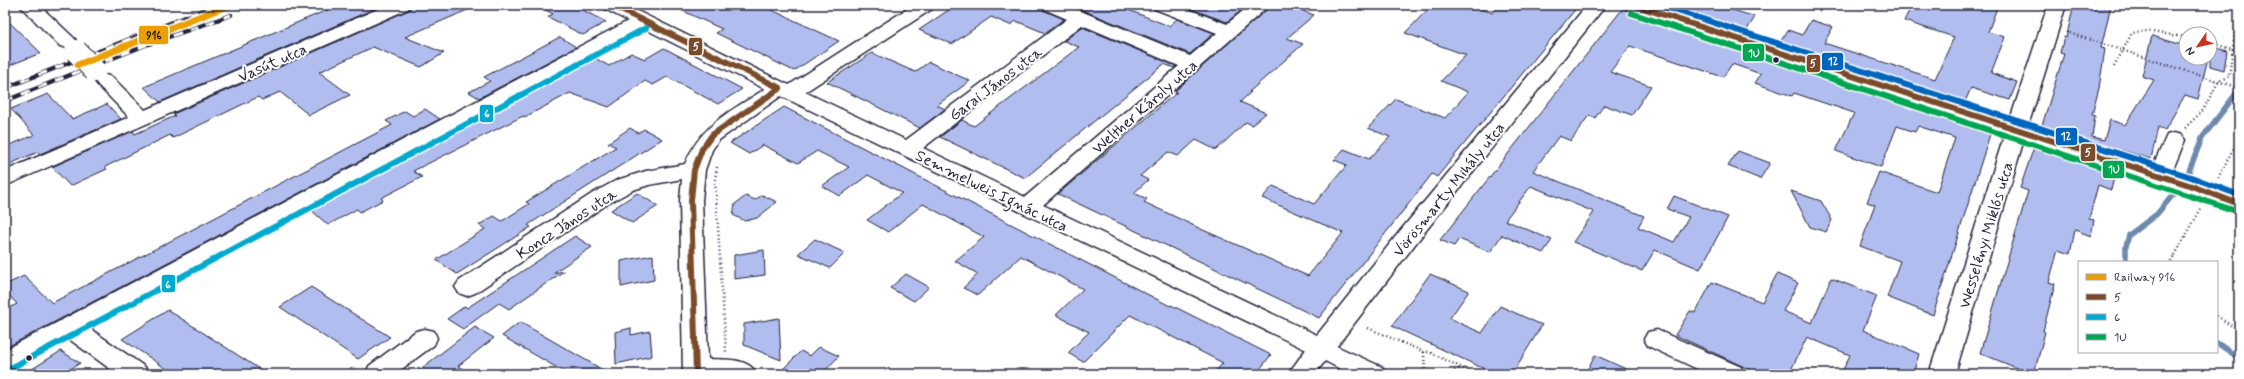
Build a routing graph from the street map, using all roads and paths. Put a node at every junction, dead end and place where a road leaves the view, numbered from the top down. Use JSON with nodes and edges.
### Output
{"nodes":[{"id":1,"x":28,"y":5,"type":"edge"},
{"id":2,"x":402,"y":5,"type":"edge"},
{"id":3,"x":611,"y":5,"type":"edge"},
{"id":4,"x":926,"y":5,"type":"edge"},
{"id":5,"x":1050,"y":5,"type":"edge"},
{"id":6,"x":1161,"y":5,"type":"edge"},
{"id":7,"x":1261,"y":5,"type":"edge"},
{"id":8,"x":1597,"y":5,"type":"edge"},
{"id":9,"x":1633,"y":5,"type":"edge"},
{"id":10,"x":2057,"y":5,"type":"edge"},
{"id":11,"x":2239,"y":6,"type":"edge"},
{"id":12,"x":1081,"y":17,"type":"junction"},
{"id":13,"x":642,"y":21,"type":"junction"},
{"id":14,"x":2050,"y":27,"type":"junction"},
{"id":15,"x":1230,"y":32,"type":"junction"},
{"id":16,"x":2178,"y":36,"type":"edge"},
{"id":17,"x":2218,"y":45,"type":"edge"},
{"id":18,"x":2232,"y":49,"type":"junction"},
{"id":19,"x":2122,"y":50,"type":"junction"},
{"id":20,"x":1191,"y":64,"type":"junction"},
{"id":21,"x":2114,"y":67,"type":"dead end"},
{"id":22,"x":2219,"y":81,"type":"junction"},
{"id":23,"x":2239,"y":88,"type":"edge"},
{"id":24,"x":785,"y":91,"type":"junction"},
{"id":25,"x":142,"y":119,"type":"junction"},
{"id":26,"x":2017,"y":129,"type":"junction"},
{"id":27,"x":2239,"y":138,"type":"edge"},
{"id":28,"x":2174,"y":140,"type":"joint"},
{"id":29,"x":908,"y":149,"type":"junction"},
{"id":30,"x":718,"y":162,"type":"dead end"},
{"id":31,"x":694,"y":170,"type":"junction"},
{"id":32,"x":5,"y":179,"type":"edge"},
{"id":33,"x":2174,"y":180,"type":"junction"},
{"id":34,"x":2211,"y":192,"type":"junction"},
{"id":35,"x":2239,"y":204,"type":"edge"},
{"id":36,"x":1027,"y":207,"type":"junction"},
{"id":37,"x":2172,"y":261,"type":"edge"},
{"id":38,"x":467,"y":287,"type":"dead end"},
{"id":39,"x":2218,"y":317,"type":"edge"},
{"id":40,"x":70,"y":327,"type":"junction"},
{"id":41,"x":1368,"y":328,"type":"dead end"},
{"id":42,"x":2239,"y":331,"type":"edge"},
{"id":43,"x":425,"y":338,"type":"dead end"},
{"id":44,"x":1657,"y":339,"type":"dead end"},
{"id":45,"x":1321,"y":348,"type":"junction"},
{"id":46,"x":1424,"y":352,"type":"junction"},
{"id":47,"x":5,"y":362,"type":"edge"},
{"id":48,"x":1461,"y":368,"type":"junction"},
{"id":49,"x":696,"y":371,"type":"edge"},
{"id":50,"x":735,"y":372,"type":"edge"},
{"id":51,"x":136,"y":374,"type":"edge"},
{"id":52,"x":380,"y":374,"type":"edge"},
{"id":53,"x":1301,"y":374,"type":"edge"},
{"id":54,"x":1373,"y":374,"type":"edge"},
{"id":55,"x":1425,"y":374,"type":"edge"},
{"id":56,"x":1447,"y":374,"type":"edge"},
{"id":57,"x":1475,"y":374,"type":"edge"},
{"id":58,"x":1732,"y":374,"type":"edge"},
{"id":59,"x":1942,"y":374,"type":"edge"}],
"edges":[{"from":1,"to":25,"type":"street","bridge":true},
{"from":2,"to":25,"type":"street","name":"Vasút utca"},
{"from":3,"to":13,"type":"street","name":"Semmelweis Ignác utca"},
{"from":4,"to":24,"type":"street"},
{"from":5,"to":12,"type":"street"},
{"from":6,"to":15,"type":"street"},
{"from":7,"to":15,"type":"street","name":"Welther Károly utca"},
{"from":8,"to":45,"type":"street","name":"Vörösmarty Mihály utca"},
{"from":9,"to":26,"type":"street"},
{"from":10,"to":14,"type":"street","name":"Wesselényi Miklós utca"},
{"from":11,"to":18,"type":"path"},
{"from":12,"to":20,"type":"street"},
{"from":12,"to":29,"type":"street","name":"Garai János utca"},
{"from":13,"to":24,"type":"street","name":"Semmelweis Ignác utca"},
{"from":13,"to":40,"type":"street"},
{"from":14,"to":19,"type":"path"},
{"from":14,"to":26,"type":"street","name":"Wesselényi Miklós utca"},
{"from":15,"to":20,"type":"street","name":"Welther Károly utca"},
{"from":16,"to":19,"type":"path"},
{"from":17,"to":18,"type":"path"},
{"from":18,"to":22,"type":"path"},
{"from":19,"to":21,"type":"path"},
{"from":19,"to":22,"type":"path"},
{"from":20,"to":36,"type":"street","name":"Welther Károly utca"},
{"from":22,"to":23,"type":"path"},
{"from":22,"to":28,"type":"path"},
{"from":24,"to":29,"type":"street","name":"Semmelweis Ignác utca"},
{"from":24,"to":31,"type":"street"},
{"from":25,"to":32,"type":"street","name":"Vasút utca"},
{"from":26,"to":33,"type":"street"},
{"from":26,"to":59,"type":"street","name":"Wesselényi Miklós utca"},
{"from":27,"to":34,"type":"path"},
{"from":28,"to":33,"type":"street"},
{"from":29,"to":36,"type":"street","name":"Semmelweis Ignác utca"},
{"from":30,"to":50,"type":"path"},
{"from":31,"to":38,"type":"street","name":"Koncz János utca"},
{"from":31,"to":49,"type":"street"},
{"from":33,"to":34,"type":"street"},
{"from":34,"to":35,"type":"street"},
{"from":34,"to":37,"type":"path"},
{"from":36,"to":45,"type":"street","name":"Semmelweis Ignác utca"},
{"from":39,"to":42,"type":"path"},
{"from":40,"to":47,"type":"street"},
{"from":40,"to":51,"type":"street"},
{"from":41,"to":46,"type":"path"},
{"from":43,"to":52,"type":"street"},
{"from":44,"to":58,"type":"street"},
{"from":45,"to":53,"type":"street","name":"Vörösmarty Mihály utca"},
{"from":45,"to":54,"type":"street","name":"Semmelweis Ignác utca"},
{"from":46,"to":48,"type":"path"},
{"from":46,"to":55,"type":"path"},
{"from":48,"to":56,"type":"path"},
{"from":48,"to":57,"type":"path"},
{"from":49,"to":50,"type":"street"}]}
